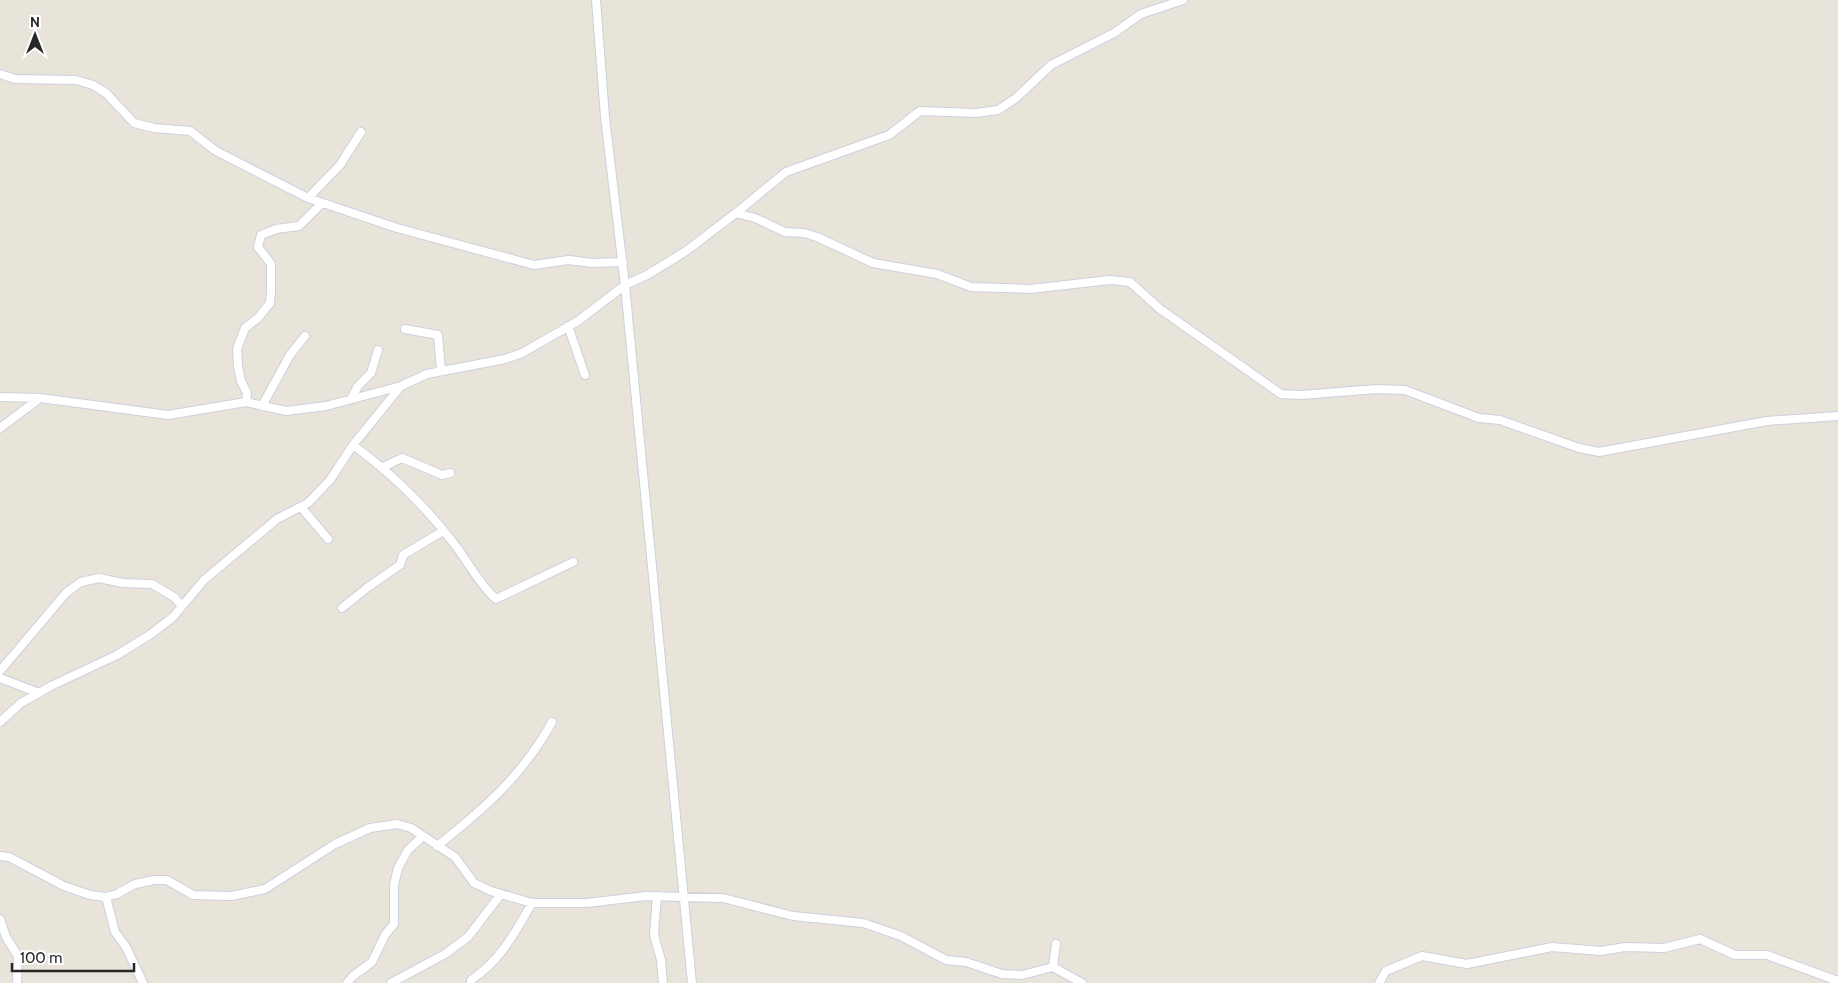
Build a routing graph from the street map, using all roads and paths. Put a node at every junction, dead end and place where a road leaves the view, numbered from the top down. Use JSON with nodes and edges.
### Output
{"nodes":[{"id":1,"x":596,"y":0,"type":"edge"},
{"id":2,"x":1183,"y":0,"type":"edge"},
{"id":3,"x":0,"y":74,"type":"edge"},
{"id":4,"x":361,"y":132,"type":"dead end"},
{"id":5,"x":308,"y":198,"type":"junction"},
{"id":6,"x":322,"y":203,"type":"junction"},
{"id":7,"x":736,"y":213,"type":"junction"},
{"id":8,"x":623,"y":262,"type":"junction"},
{"id":9,"x":626,"y":285,"type":"junction"},
{"id":10,"x":568,"y":326,"type":"junction"},
{"id":11,"x":405,"y":328,"type":"dead end"},
{"id":12,"x":305,"y":336,"type":"dead end"},
{"id":13,"x":378,"y":350,"type":"dead end"},
{"id":14,"x":441,"y":370,"type":"junction"},
{"id":15,"x":584,"y":375,"type":"dead end"},
{"id":16,"x":401,"y":386,"type":"junction"},
{"id":17,"x":0,"y":397,"type":"edge"},
{"id":18,"x":40,"y":398,"type":"junction"},
{"id":19,"x":351,"y":399,"type":"junction"},
{"id":20,"x":246,"y":402,"type":"junction"},
{"id":21,"x":262,"y":406,"type":"junction"},
{"id":22,"x":1838,"y":416,"type":"edge"},
{"id":23,"x":0,"y":428,"type":"edge"},
{"id":24,"x":353,"y":445,"type":"junction"},
{"id":25,"x":383,"y":467,"type":"junction"},
{"id":26,"x":450,"y":473,"type":"dead end"},
{"id":27,"x":301,"y":507,"type":"junction"},
{"id":28,"x":443,"y":531,"type":"junction"},
{"id":29,"x":328,"y":540,"type":"dead end"},
{"id":30,"x":573,"y":562,"type":"dead end"},
{"id":31,"x":182,"y":606,"type":"junction"},
{"id":32,"x":342,"y":608,"type":"dead end"},
{"id":33,"x":0,"y":671,"type":"edge"},
{"id":34,"x":0,"y":678,"type":"edge"},
{"id":35,"x":39,"y":693,"type":"junction"},
{"id":36,"x":0,"y":722,"type":"edge"},
{"id":37,"x":552,"y":722,"type":"dead end"},
{"id":38,"x":423,"y":836,"type":"junction"},
{"id":39,"x":437,"y":846,"type":"junction"},
{"id":40,"x":0,"y":856,"type":"edge"},
{"id":41,"x":502,"y":894,"type":"junction"},
{"id":42,"x":657,"y":896,"type":"junction"},
{"id":43,"x":106,"y":897,"type":"junction"},
{"id":44,"x":684,"y":897,"type":"junction"},
{"id":45,"x":532,"y":904,"type":"junction"},
{"id":46,"x":0,"y":919,"type":"edge"},
{"id":47,"x":1056,"y":944,"type":"dead end"},
{"id":48,"x":1053,"y":967,"type":"junction"},
{"id":49,"x":1838,"y":981,"type":"edge"},
{"id":50,"x":17,"y":983,"type":"edge"},
{"id":51,"x":143,"y":983,"type":"edge"},
{"id":52,"x":347,"y":983,"type":"edge"},
{"id":53,"x":391,"y":983,"type":"edge"},
{"id":54,"x":471,"y":983,"type":"edge"},
{"id":55,"x":663,"y":983,"type":"edge"},
{"id":56,"x":692,"y":983,"type":"edge"},
{"id":57,"x":1082,"y":983,"type":"edge"},
{"id":58,"x":1379,"y":983,"type":"edge"}],
"edges":[{"from":1,"to":8,"type":"street"},
{"from":2,"to":7,"type":"street"},
{"from":3,"to":5,"type":"street"},
{"from":4,"to":5,"type":"street"},
{"from":5,"to":6,"type":"street"},
{"from":6,"to":8,"type":"street"},
{"from":6,"to":20,"type":"street"},
{"from":7,"to":9,"type":"street"},
{"from":7,"to":22,"type":"street"},
{"from":8,"to":9,"type":"street"},
{"from":9,"to":10,"type":"street"},
{"from":9,"to":44,"type":"street"},
{"from":10,"to":14,"type":"street"},
{"from":10,"to":15,"type":"street"},
{"from":11,"to":14,"type":"street"},
{"from":12,"to":21,"type":"street"},
{"from":13,"to":19,"type":"street"},
{"from":14,"to":16,"type":"street"},
{"from":16,"to":19,"type":"street"},
{"from":16,"to":24,"type":"street"},
{"from":17,"to":18,"type":"street"},
{"from":18,"to":20,"type":"street"},
{"from":18,"to":23,"type":"street"},
{"from":19,"to":21,"type":"street"},
{"from":20,"to":21,"type":"street"},
{"from":24,"to":25,"type":"street"},
{"from":24,"to":27,"type":"street"},
{"from":25,"to":26,"type":"street"},
{"from":25,"to":28,"type":"street"},
{"from":27,"to":29,"type":"street"},
{"from":27,"to":31,"type":"street"},
{"from":28,"to":30,"type":"street"},
{"from":28,"to":32,"type":"street"},
{"from":31,"to":33,"type":"street"},
{"from":31,"to":35,"type":"street"},
{"from":34,"to":35,"type":"street"},
{"from":35,"to":36,"type":"street"},
{"from":37,"to":39,"type":"street"},
{"from":38,"to":39,"type":"street"},
{"from":38,"to":43,"type":"street"},
{"from":38,"to":52,"type":"street"},
{"from":39,"to":41,"type":"street"},
{"from":40,"to":43,"type":"street"},
{"from":41,"to":45,"type":"street"},
{"from":41,"to":53,"type":"street"},
{"from":42,"to":44,"type":"street"},
{"from":42,"to":45,"type":"street"},
{"from":42,"to":55,"type":"street"},
{"from":43,"to":51,"type":"street"},
{"from":44,"to":48,"type":"street"},
{"from":44,"to":56,"type":"street"},
{"from":45,"to":54,"type":"street"},
{"from":46,"to":50,"type":"street"},
{"from":47,"to":48,"type":"street"},
{"from":48,"to":57,"type":"street"},
{"from":49,"to":58,"type":"street"}]}
